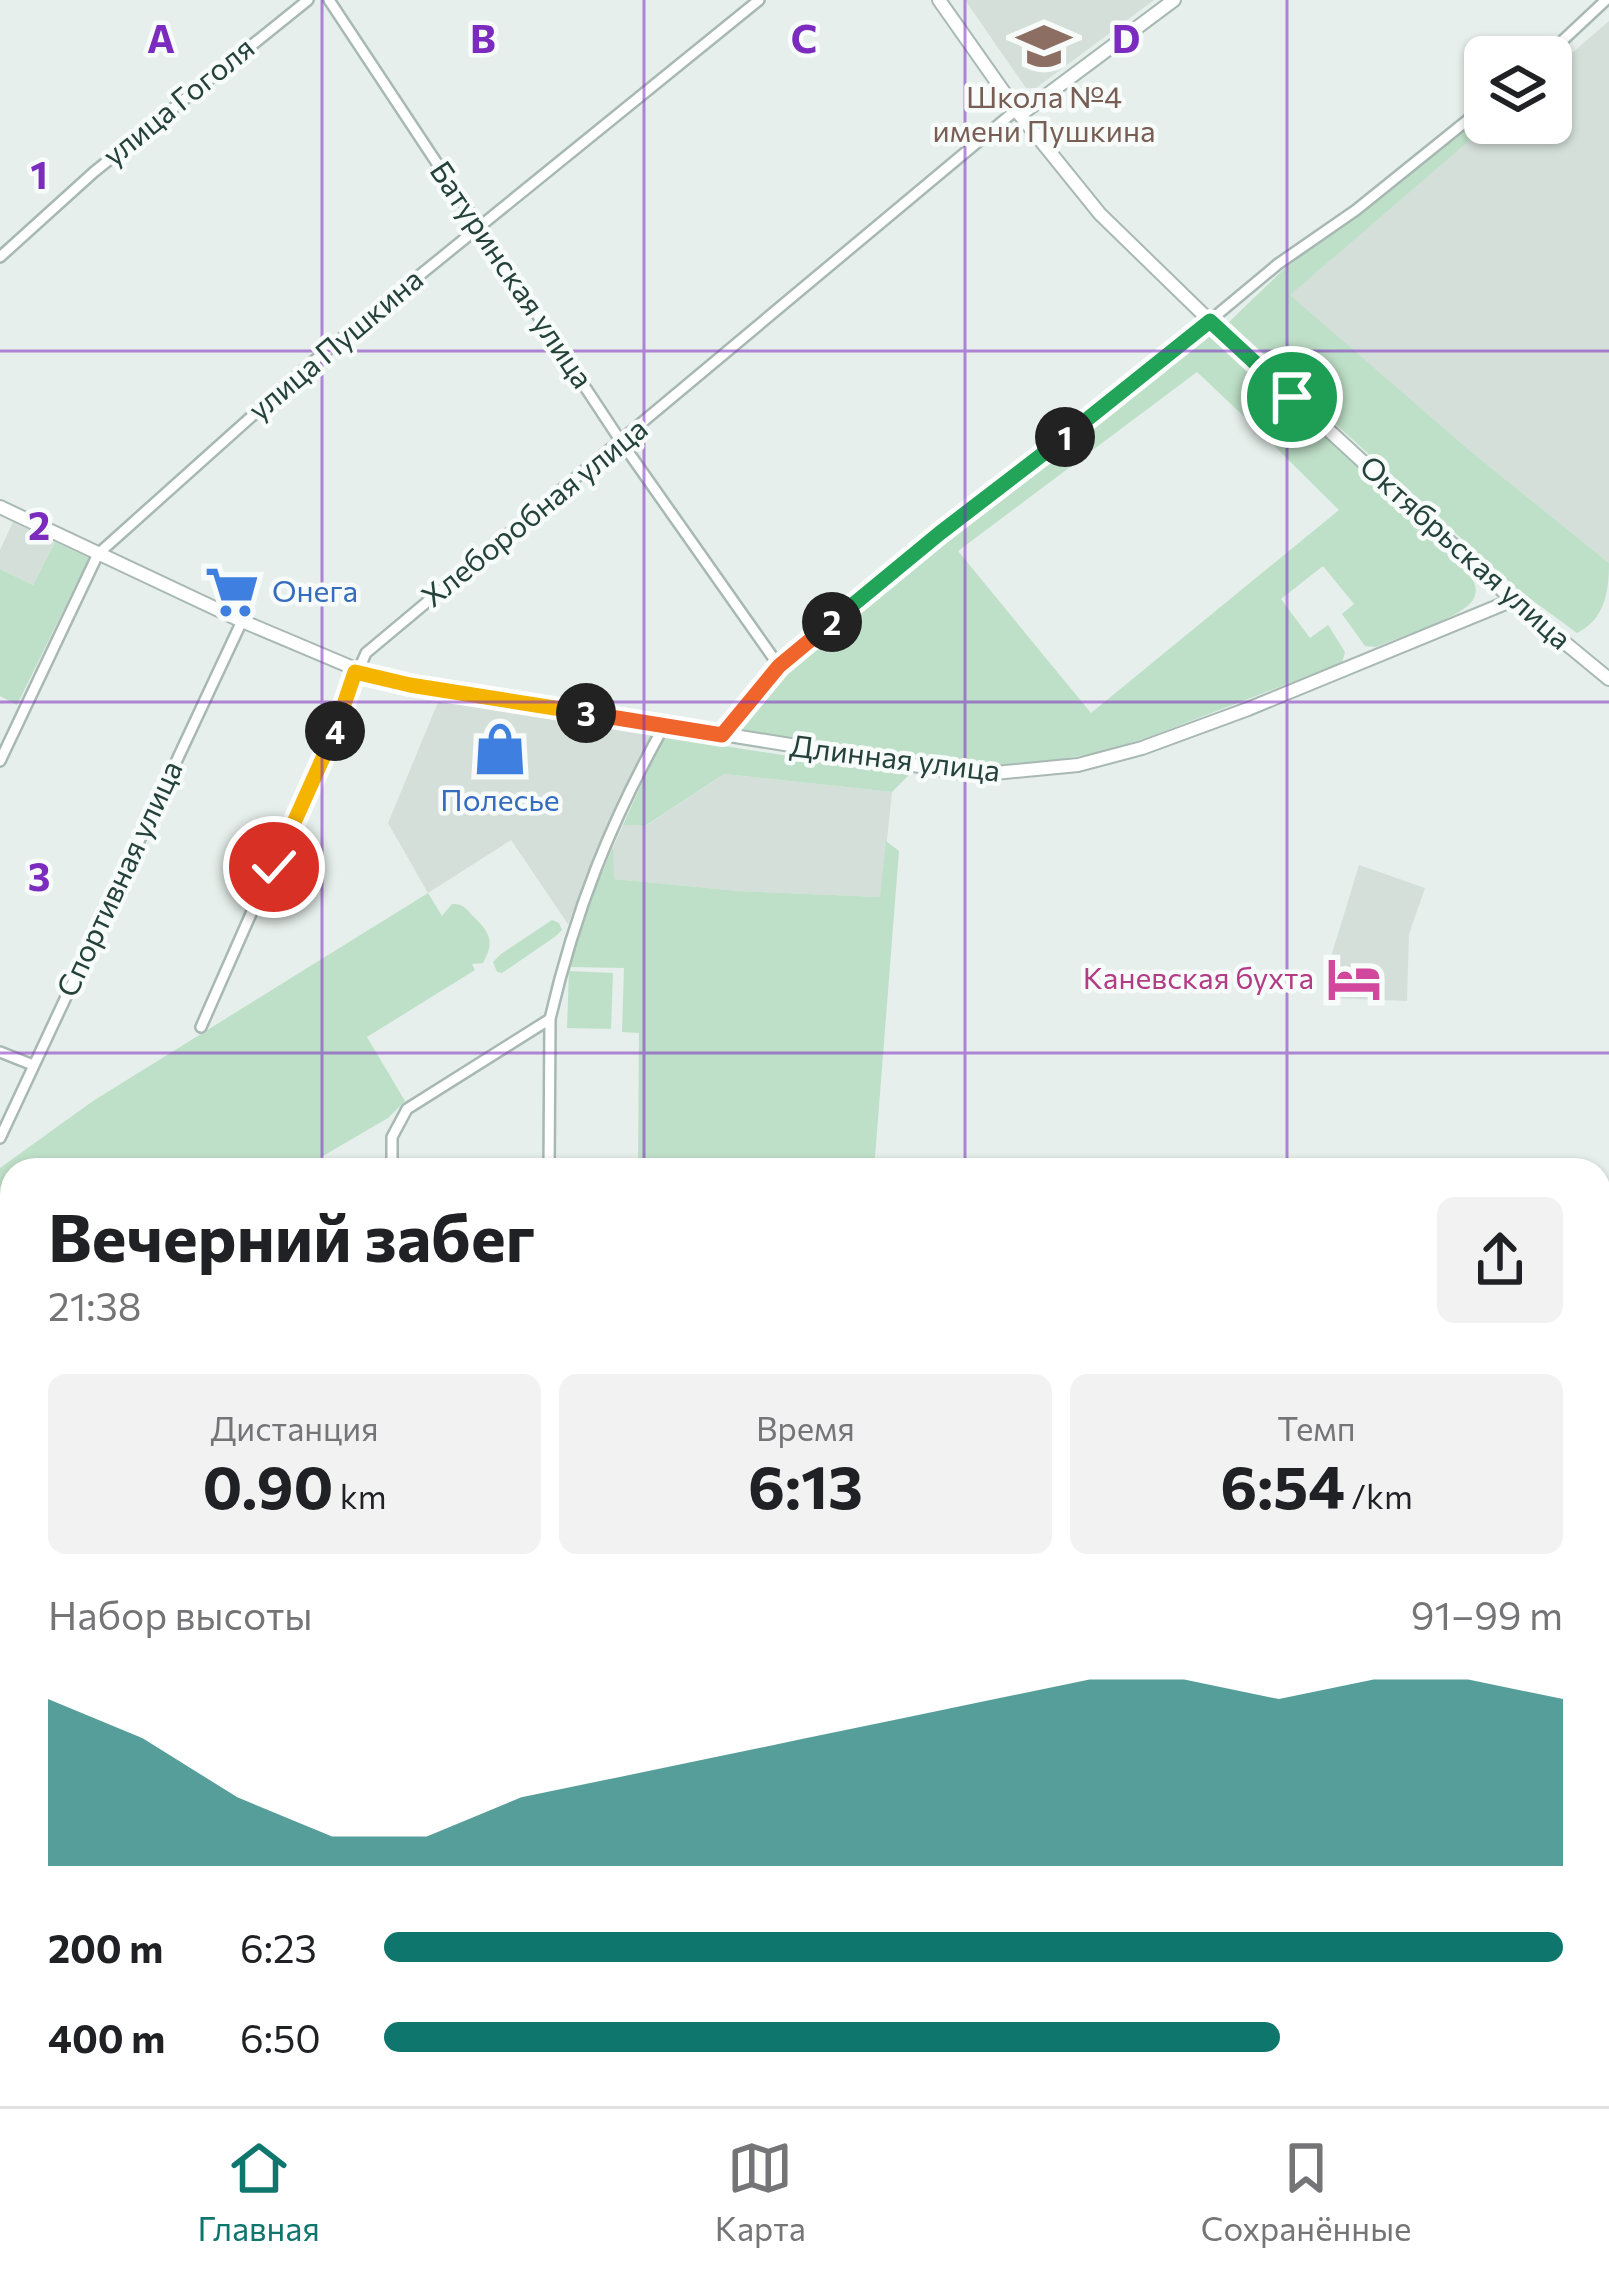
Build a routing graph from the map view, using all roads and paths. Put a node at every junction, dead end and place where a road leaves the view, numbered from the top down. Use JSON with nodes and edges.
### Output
{"nodes":[{"id":1,"x":308,"y":0,"type":"edge"},
{"id":2,"x":329,"y":0,"type":"edge"},
{"id":3,"x":759,"y":0,"type":"edge"},
{"id":4,"x":939,"y":0,"type":"edge"},
{"id":5,"x":1174,"y":0,"type":"edge"},
{"id":6,"x":1606,"y":0,"type":"edge"},
{"id":7,"x":1567,"y":36,"type":"edge"},
{"id":8,"x":1018,"y":112,"type":"junction"},
{"id":9,"x":1464,"y":122,"type":"edge"},
{"id":10,"x":479,"y":224,"type":"junction"},
{"id":11,"x":0,"y":257,"type":"edge"},
{"id":12,"x":1210,"y":321,"type":"junction"},
{"id":13,"x":622,"y":443,"type":"junction"},
{"id":14,"x":0,"y":507,"type":"edge"},
{"id":15,"x":98,"y":554,"type":"junction"},
{"id":16,"x":1513,"y":600,"type":"junction"},
{"id":17,"x":242,"y":622,"type":"junction"},
{"id":18,"x":779,"y":666,"type":"junction"},
{"id":19,"x":355,"y":672,"type":"junction"},
{"id":20,"x":1609,"y":679,"type":"edge"},
{"id":21,"x":664,"y":726,"type":"junction"},
{"id":22,"x":722,"y":735,"type":"junction"},
{"id":23,"x":0,"y":761,"type":"edge"},
{"id":24,"x":550,"y":1019,"type":"junction"},
{"id":25,"x":201,"y":1027,"type":"dead end"},
{"id":26,"x":0,"y":1052,"type":"edge"},
{"id":27,"x":33,"y":1065,"type":"junction"},
{"id":28,"x":0,"y":1138,"type":"edge"},
{"id":29,"x":392,"y":1158,"type":"edge"},
{"id":30,"x":549,"y":1158,"type":"edge"}],
"edges":[{"from":1,"to":11,"type":"street","name":"улица Гоголя"},
{"from":2,"to":10,"type":"street","name":"Батуринская улица"},
{"from":3,"to":10,"type":"street","name":"улица Пушкина"},
{"from":4,"to":8,"type":"street","name":"Октябрьская улица"},
{"from":5,"to":8,"type":"street","name":"Хлеборобная улица"},
{"from":6,"to":7,"type":"street"},
{"from":8,"to":12,"type":"street","name":"Октябрьская улица"},
{"from":8,"to":13,"type":"street","name":"Хлеборобная улица"},
{"from":9,"to":12,"type":"street"},
{"from":10,"to":13,"type":"street","name":"Батуринская улица"},
{"from":10,"to":15,"type":"street","name":"улица Пушкина"},
{"from":12,"to":16,"type":"street","name":"Октябрьская улица"},
{"from":12,"to":18,"type":"street"},
{"from":13,"to":18,"type":"street","name":"Батуринская улица"},
{"from":13,"to":19,"type":"street","name":"Хлеборобная улица"},
{"from":14,"to":15,"type":"street","name":"Длинная улица"},
{"from":15,"to":17,"type":"street","name":"Длинная улица"},
{"from":15,"to":23,"type":"street","name":"улица Пушкина"},
{"from":16,"to":20,"type":"street","name":"Октябрьская улица"},
{"from":16,"to":22,"type":"street","name":"Длинная улица"},
{"from":17,"to":19,"type":"street","name":"Длинная улица"},
{"from":17,"to":27,"type":"street","name":"Спортивная улица"},
{"from":18,"to":22,"type":"street"},
{"from":19,"to":21,"type":"street","name":"Длинная улица"},
{"from":19,"to":25,"type":"street","name":"Хлеборобная улица"},
{"from":21,"to":22,"type":"street","name":"Длинная улица"},
{"from":21,"to":24,"type":"street"},
{"from":24,"to":29,"type":"street"},
{"from":24,"to":30,"type":"street"},
{"from":26,"to":27,"type":"street"},
{"from":27,"to":28,"type":"street","name":"Спортивная улица"}]}
